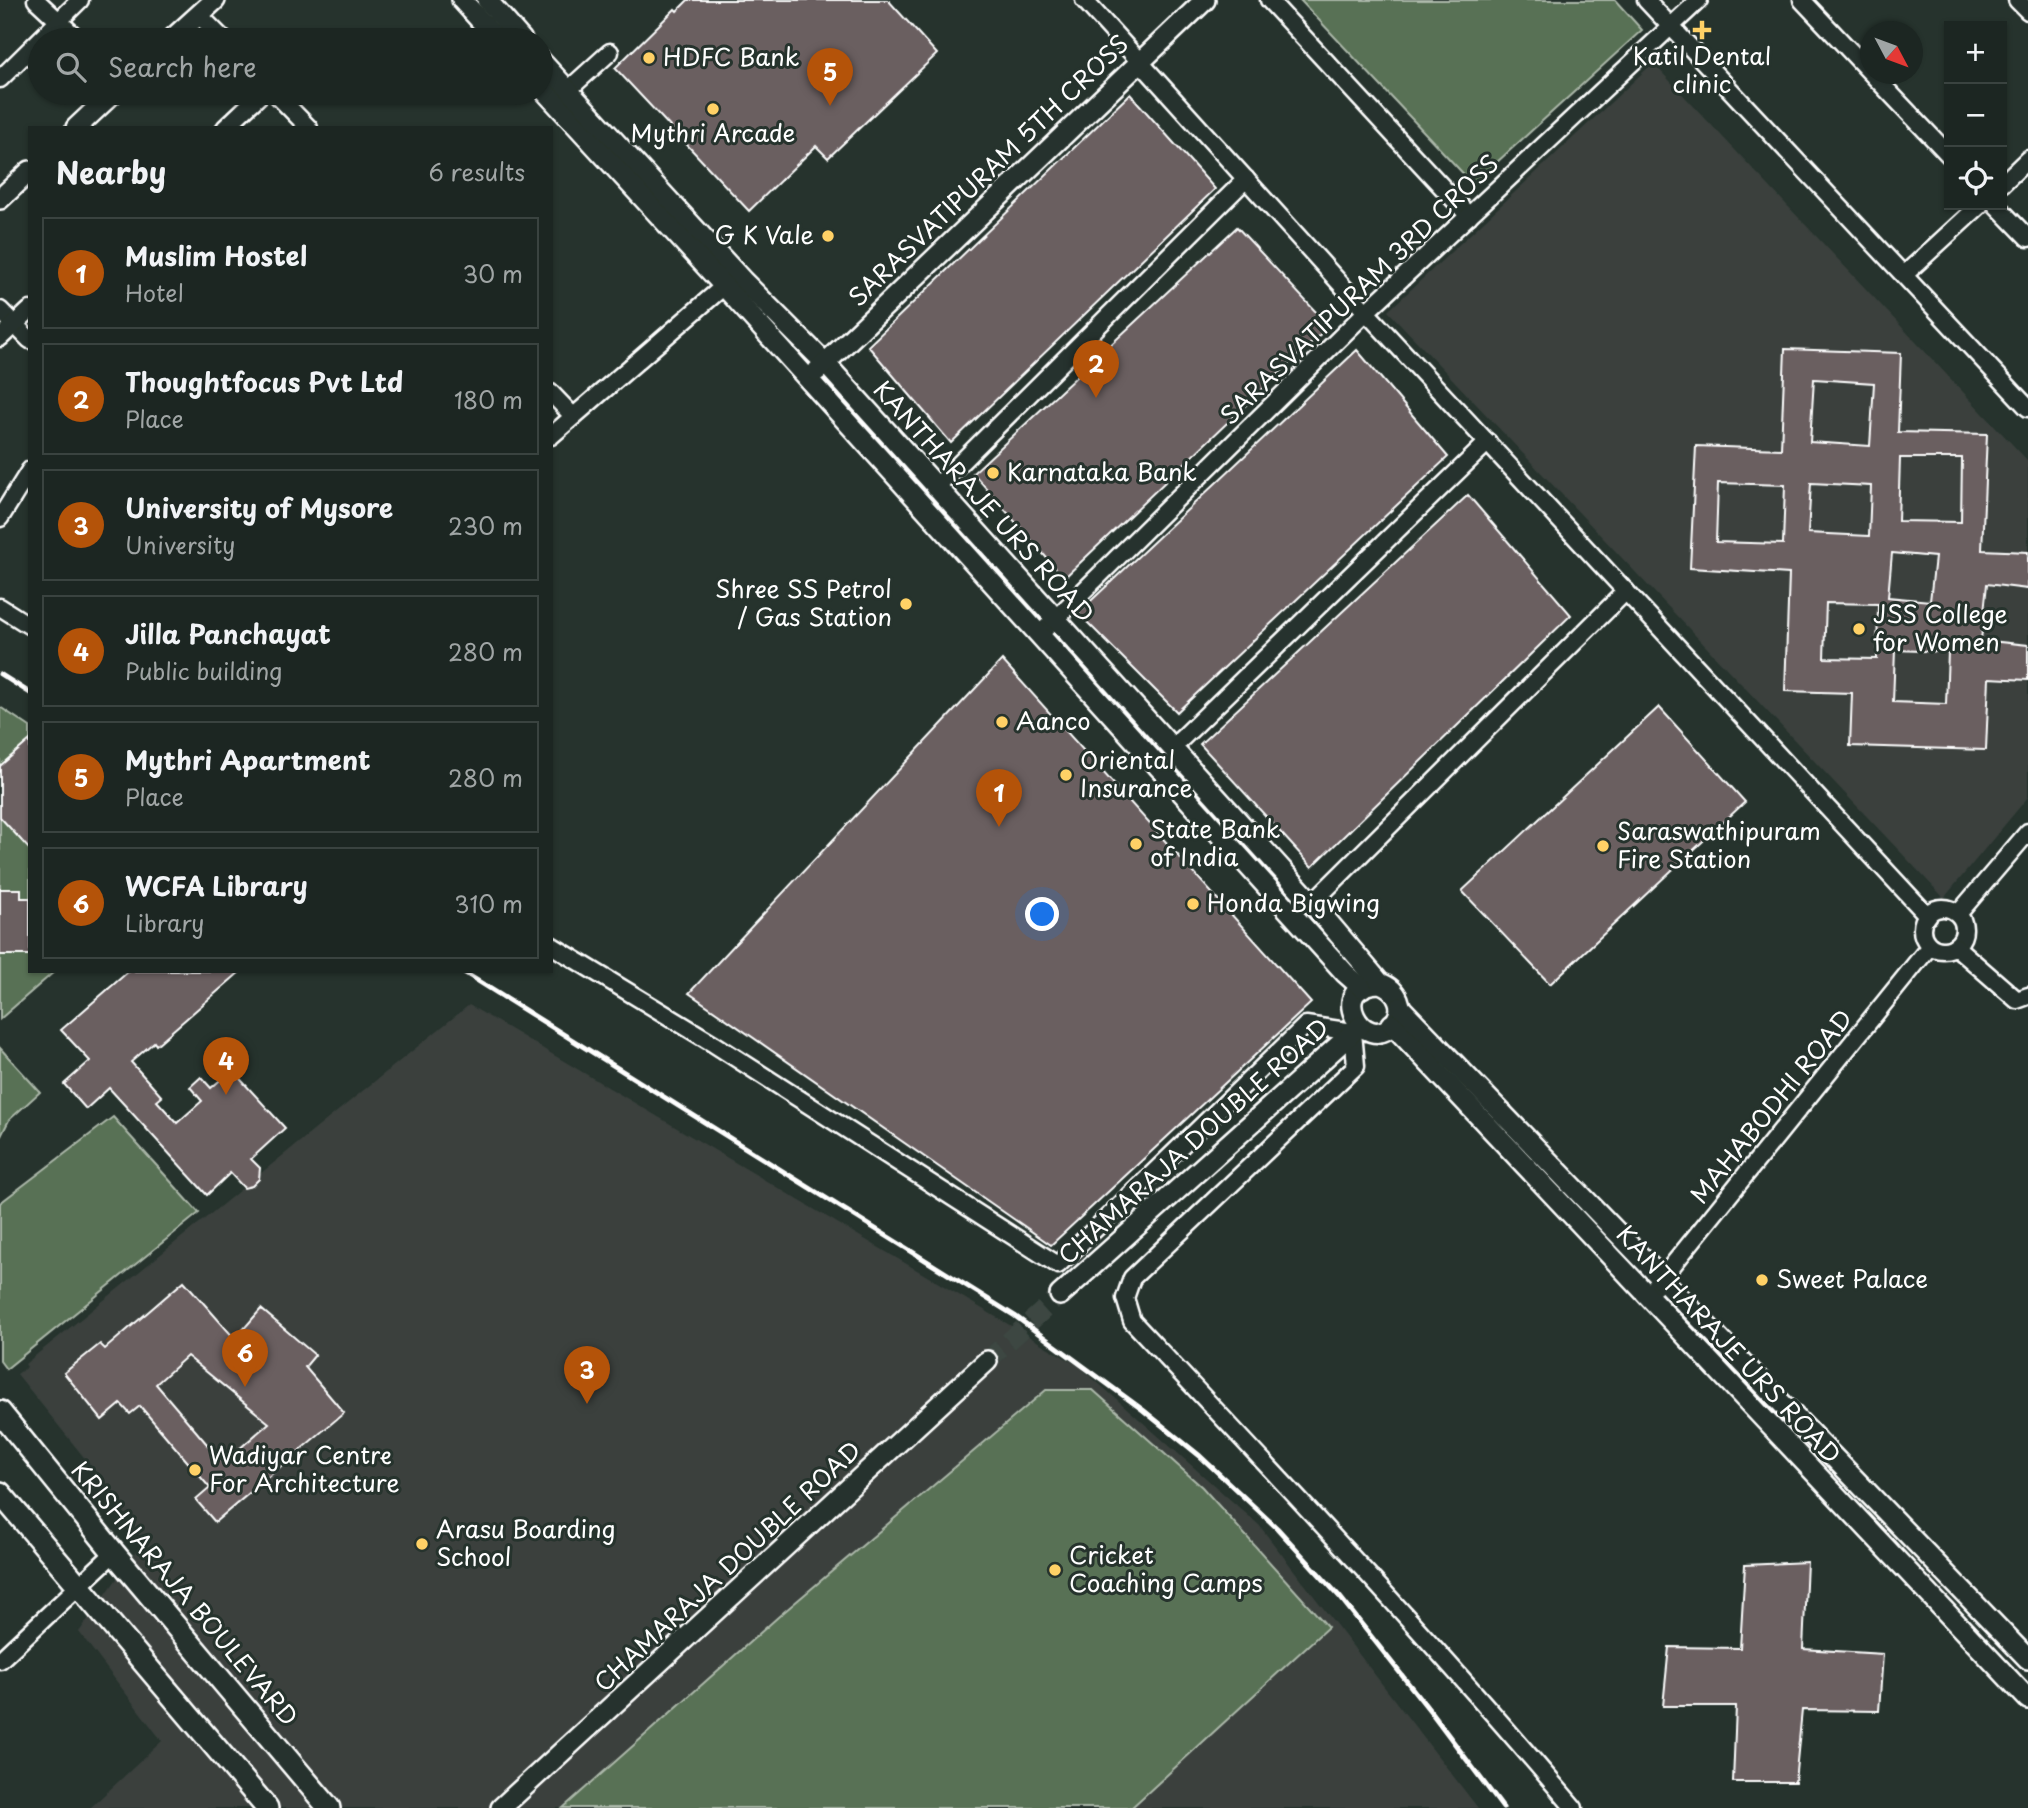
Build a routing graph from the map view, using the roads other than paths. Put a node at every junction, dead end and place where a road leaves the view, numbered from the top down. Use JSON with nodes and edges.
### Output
{"nodes":[{"id":1,"x":36,"y":0,"type":"edge"},
{"id":2,"x":80,"y":0,"type":"edge"},
{"id":3,"x":215,"y":0,"type":"edge"},
{"id":4,"x":462,"y":0,"type":"edge"},
{"id":5,"x":487,"y":0,"type":"edge"},
{"id":6,"x":1084,"y":0,"type":"edge"},
{"id":7,"x":1205,"y":0,"type":"edge"},
{"id":8,"x":1269,"y":0,"type":"edge"},
{"id":9,"x":1646,"y":0,"type":"edge"},
{"id":10,"x":1699,"y":0,"type":"edge"},
{"id":11,"x":1802,"y":0,"type":"edge"},
{"id":12,"x":2017,"y":0,"type":"edge"},
{"id":13,"x":2028,"y":11,"type":"edge"},
{"id":14,"x":199,"y":15,"type":"junction"},
{"id":15,"x":58,"y":20,"type":"junction"},
{"id":16,"x":1671,"y":26,"type":"junction"},
{"id":17,"x":50,"y":28,"type":"edge"},
{"id":18,"x":66,"y":28,"type":"edge"},
{"id":19,"x":184,"y":28,"type":"edge"},
{"id":20,"x":212,"y":28,"type":"edge"},
{"id":21,"x":487,"y":28,"type":"edge"},
{"id":22,"x":512,"y":28,"type":"edge"},
{"id":23,"x":28,"y":51,"type":"edge"},
{"id":24,"x":610,"y":52,"type":"dead end"},
{"id":25,"x":1139,"y":61,"type":"junction"},
{"id":26,"x":1860,"y":61,"type":"edge"},
{"id":27,"x":553,"y":75,"type":"edge"},
{"id":28,"x":0,"y":79,"type":"edge"},
{"id":29,"x":1881,"y":84,"type":"edge"},
{"id":30,"x":567,"y":91,"type":"junction"},
{"id":31,"x":553,"y":101,"type":"edge"},
{"id":32,"x":100,"y":105,"type":"edge"},
{"id":33,"x":249,"y":105,"type":"edge"},
{"id":34,"x":287,"y":105,"type":"edge"},
{"id":35,"x":78,"y":126,"type":"edge"},
{"id":36,"x":227,"y":126,"type":"edge"},
{"id":37,"x":307,"y":126,"type":"edge"},
{"id":38,"x":1944,"y":150,"type":"edge"},
{"id":39,"x":2028,"y":159,"type":"edge"},
{"id":40,"x":28,"y":173,"type":"edge"},
{"id":41,"x":1246,"y":179,"type":"junction"},
{"id":42,"x":2007,"y":179,"type":"edge"},
{"id":43,"x":0,"y":199,"type":"edge"},
{"id":44,"x":1974,"y":210,"type":"edge"},
{"id":45,"x":2001,"y":210,"type":"edge"},
{"id":46,"x":1469,"y":216,"type":"junction"},
{"id":47,"x":2028,"y":238,"type":"edge"},
{"id":48,"x":1904,"y":275,"type":"junction"},
{"id":49,"x":724,"y":286,"type":"junction"},
{"id":50,"x":0,"y":310,"type":"edge"},
{"id":51,"x":28,"y":312,"type":"edge"},
{"id":52,"x":1366,"y":312,"type":"junction"},
{"id":53,"x":14,"y":324,"type":"junction"},
{"id":54,"x":0,"y":338,"type":"edge"},
{"id":55,"x":28,"y":338,"type":"edge"},
{"id":56,"x":825,"y":363,"type":"junction"},
{"id":57,"x":808,"y":379,"type":"junction"},
{"id":58,"x":553,"y":395,"type":"edge"},
{"id":59,"x":2028,"y":408,"type":"edge"},
{"id":60,"x":573,"y":416,"type":"junction"},
{"id":61,"x":553,"y":434,"type":"edge"},
{"id":62,"x":1488,"y":442,"type":"junction"},
{"id":63,"x":28,"y":473,"type":"edge"},
{"id":64,"x":935,"y":488,"type":"junction"},
{"id":65,"x":0,"y":518,"type":"edge"},
{"id":66,"x":1626,"y":591,"type":"junction"},
{"id":67,"x":0,"y":607,"type":"edge"},
{"id":68,"x":1056,"y":618,"type":"junction"},
{"id":69,"x":28,"y":625,"type":"edge"},
{"id":70,"x":1040,"y":634,"type":"junction"},
{"id":71,"x":1172,"y":748,"type":"junction"},
{"id":72,"x":2028,"y":832,"type":"edge"},
{"id":73,"x":1312,"y":903,"type":"junction"},
{"id":74,"x":1958,"y":914,"type":"junction"},
{"id":75,"x":1927,"y":916,"type":"junction"},
{"id":76,"x":553,"y":945,"type":"edge"},
{"id":77,"x":1930,"y":946,"type":"junction"},
{"id":78,"x":1955,"y":946,"type":"junction"},
{"id":79,"x":1371,"y":986,"type":"junction"},
{"id":80,"x":2028,"y":996,"type":"edge"},
{"id":81,"x":1396,"y":1016,"type":"junction"},
{"id":82,"x":1357,"y":1029,"type":"junction"},
{"id":83,"x":1663,"y":1279,"type":"junction"},
{"id":84,"x":1060,"y":1295,"type":"tunnel mouth"},
{"id":85,"x":1648,"y":1295,"type":"junction"},
{"id":86,"x":987,"y":1362,"type":"tunnel mouth"},
{"id":87,"x":0,"y":1412,"type":"edge"},
{"id":88,"x":0,"y":1493,"type":"edge"},
{"id":89,"x":1919,"y":1545,"type":"junction"},
{"id":90,"x":114,"y":1553,"type":"junction"},
{"id":91,"x":1900,"y":1563,"type":"junction"},
{"id":92,"x":78,"y":1587,"type":"junction"},
{"id":93,"x":2028,"y":1659,"type":"edge"},
{"id":94,"x":0,"y":1660,"type":"edge"},
{"id":95,"x":2028,"y":1699,"type":"edge"},
{"id":96,"x":268,"y":1808,"type":"edge"},
{"id":97,"x":329,"y":1808,"type":"edge"},
{"id":98,"x":501,"y":1808,"type":"edge"},
{"id":99,"x":1574,"y":1808,"type":"edge"}],
"edges":[{"from":1,"to":15,"type":"street"},
{"from":2,"to":15,"type":"street"},
{"from":3,"to":14,"type":"street"},
{"from":4,"to":21,"type":"street"},
{"from":5,"to":22,"type":"street"},
{"from":6,"to":25,"type":"street"},
{"from":7,"to":25,"type":"street","name":"SARASVATIPURAM 5TH CROSS"},
{"from":8,"to":46,"type":"street"},
{"from":9,"to":16,"type":"street"},
{"from":10,"to":16,"type":"street","name":"SARASVATIPURAM 3RD CROSS"},
{"from":11,"to":26,"type":"street"},
{"from":12,"to":13,"type":"street"},
{"from":14,"to":19,"type":"street"},
{"from":14,"to":20,"type":"street"},
{"from":15,"to":17,"type":"street"},
{"from":15,"to":18,"type":"street"},
{"from":16,"to":46,"type":"street","name":"SARASVATIPURAM 3RD CROSS"},
{"from":16,"to":48,"type":"street"},
{"from":23,"to":28,"type":"street"},
{"from":24,"to":30,"type":"street"},
{"from":25,"to":41,"type":"street"},
{"from":25,"to":56,"type":"street","name":"SARASVATIPURAM 5TH CROSS"},
{"from":27,"to":30,"type":"street","name":"KANTHARAJE URS ROAD"},
{"from":29,"to":38,"type":"street"},
{"from":30,"to":56,"type":"street","name":"KANTHARAJE URS ROAD"},
{"from":31,"to":49,"type":"street","name":"KANTHARAJE URS ROAD"},
{"from":32,"to":35,"type":"street"},
{"from":33,"to":36,"type":"street"},
{"from":34,"to":37,"type":"street"},
{"from":39,"to":42,"type":"street"},
{"from":40,"to":43,"type":"street"},
{"from":41,"to":52,"type":"street"},
{"from":41,"to":64,"type":"street"},
{"from":44,"to":48,"type":"street"},
{"from":45,"to":47,"type":"street"},
{"from":46,"to":52,"type":"street","name":"SARASVATIPURAM 3RD CROSS"},
{"from":48,"to":59,"type":"street"},
{"from":49,"to":57,"type":"street","name":"KANTHARAJE URS ROAD"},
{"from":49,"to":60,"type":"street"},
{"from":50,"to":53,"type":"street"},
{"from":51,"to":53,"type":"street"},
{"from":52,"to":62,"type":"street"},
{"from":52,"to":68,"type":"street","name":"SARASVATIPURAM 3RD CROSS"},
{"from":53,"to":54,"type":"street"},
{"from":53,"to":55,"type":"street"},
{"from":56,"to":57,"type":"street","name":"SARASVATIPURAM 5TH CROSS"},
{"from":56,"to":64,"type":"street","name":"KANTHARAJE URS ROAD"},
{"from":57,"to":70,"type":"street","name":"KANTHARAJE URS ROAD"},
{"from":58,"to":60,"type":"street"},
{"from":60,"to":61,"type":"street"},
{"from":62,"to":66,"type":"street"},
{"from":62,"to":71,"type":"street"},
{"from":63,"to":65,"type":"street"},
{"from":64,"to":68,"type":"street","name":"KANTHARAJE URS ROAD"},
{"from":66,"to":73,"type":"street"},
{"from":66,"to":75,"type":"street"},
{"from":67,"to":69,"type":"street"},
{"from":68,"to":70,"type":"street","name":"SARASVATIPURAM 3RD CROSS"},
{"from":68,"to":71,"type":"street","name":"KANTHARAJE URS ROAD"},
{"from":70,"to":79,"type":"street","name":"KANTHARAJE URS ROAD"},
{"from":71,"to":73,"type":"street","name":"KANTHARAJE URS ROAD"},
{"from":72,"to":74,"type":"street"},
{"from":73,"to":79,"type":"street","name":"KANTHARAJE URS ROAD"},
{"from":74,"to":75,"type":"street"},
{"from":74,"to":78,"type":"street"},
{"from":75,"to":77,"type":"street"},
{"from":76,"to":82,"type":"street"},
{"from":77,"to":78,"type":"street"},
{"from":77,"to":83,"type":"street","name":"MAHABODHI ROAD"},
{"from":78,"to":80,"type":"street"},
{"from":79,"to":81,"type":"street"},
{"from":79,"to":82,"type":"street"},
{"from":81,"to":82,"type":"street"},
{"from":81,"to":83,"type":"street","name":"KANTHARAJE URS ROAD"},
{"from":81,"to":85,"type":"street","name":"KANTHARAJE URS ROAD"},
{"from":82,"to":84,"type":"street","name":"CHAMARAJA DOUBLE ROAD"},
{"from":82,"to":99,"type":"street"},
{"from":83,"to":85,"type":"street","name":"MAHABODHI ROAD"},
{"from":83,"to":89,"type":"street","name":"KANTHARAJE URS ROAD"},
{"from":85,"to":91,"type":"street","name":"KANTHARAJE URS ROAD"},
{"from":86,"to":98,"type":"street","name":"CHAMARAJA DOUBLE ROAD"},
{"from":87,"to":90,"type":"main road","name":"KRISHNARAJA BOULEVARD"},
{"from":88,"to":92,"type":"main road"},
{"from":89,"to":91,"type":"street"},
{"from":89,"to":93,"type":"street","name":"KANTHARAJE URS ROAD"},
{"from":90,"to":92,"type":"street"},
{"from":90,"to":97,"type":"main road","name":"KRISHNARAJA BOULEVARD"},
{"from":91,"to":95,"type":"street","name":"KANTHARAJE URS ROAD"},
{"from":92,"to":94,"type":"street"},
{"from":92,"to":96,"type":"main road"}]}
